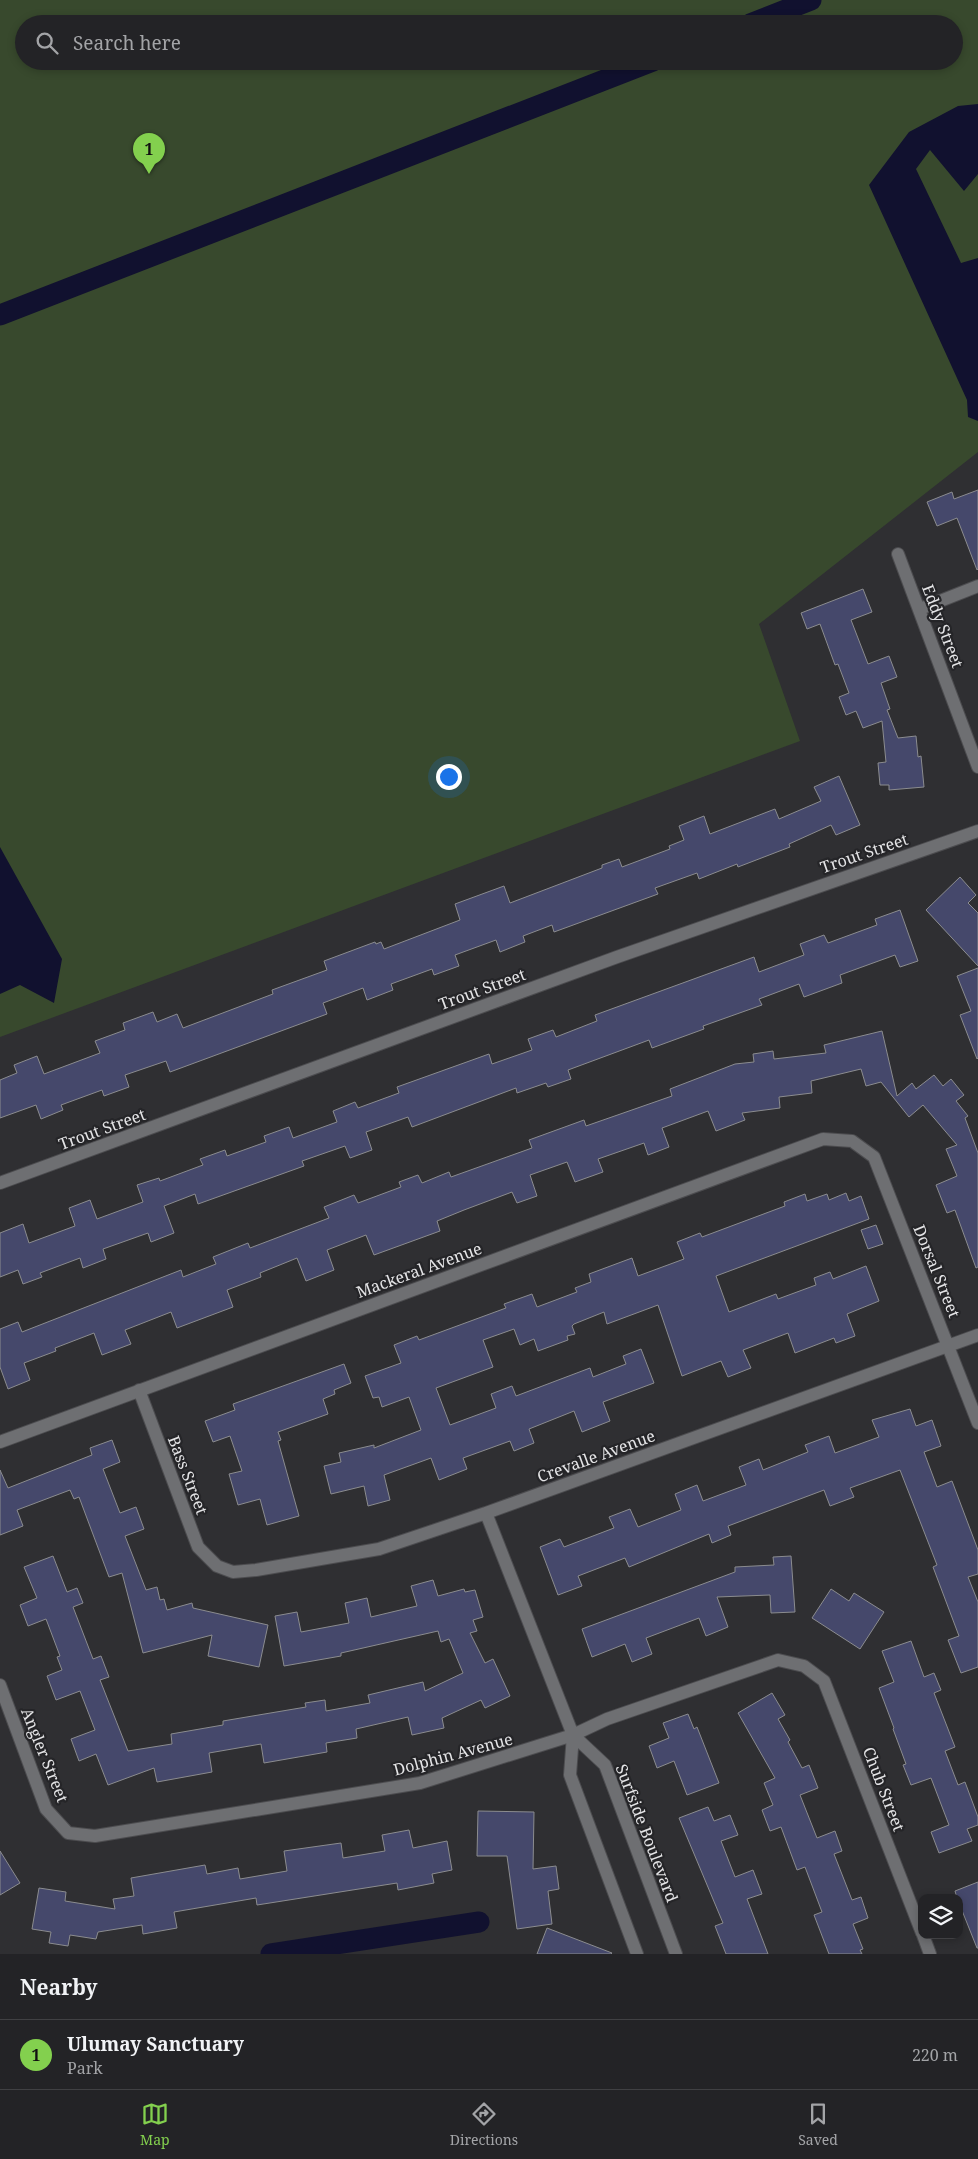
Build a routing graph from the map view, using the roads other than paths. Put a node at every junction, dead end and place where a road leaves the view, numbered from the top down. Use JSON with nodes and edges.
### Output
{"nodes":[{"id":1,"x":898,"y":554,"type":"dead end"},
{"id":2,"x":978,"y":586,"type":"edge"},
{"id":3,"x":920,"y":608,"type":"junction"},
{"id":4,"x":978,"y":767,"type":"edge"},
{"id":5,"x":978,"y":831,"type":"edge"},
{"id":6,"x":852,"y":1141,"type":"joint"},
{"id":7,"x":0,"y":1183,"type":"edge"},
{"id":8,"x":978,"y":1336,"type":"edge"},
{"id":9,"x":949,"y":1346,"type":"junction"},
{"id":10,"x":139,"y":1390,"type":"junction"},
{"id":11,"x":978,"y":1423,"type":"edge"},
{"id":12,"x":0,"y":1442,"type":"edge"},
{"id":13,"x":486,"y":1513,"type":"junction"},
{"id":14,"x":217,"y":1566,"type":"joint"},
{"id":15,"x":804,"y":1666,"type":"joint"},
{"id":16,"x":0,"y":1685,"type":"edge"},
{"id":17,"x":573,"y":1735,"type":"junction"},
{"id":18,"x":68,"y":1833,"type":"joint"},
{"id":19,"x":918,"y":1924,"type":"edge"},
{"id":20,"x":924,"y":1939,"type":"edge"},
{"id":21,"x":637,"y":1954,"type":"edge"},
{"id":22,"x":676,"y":1954,"type":"edge"},
{"id":23,"x":930,"y":1954,"type":"edge"}],
"edges":[{"from":1,"to":3,"type":"street","name":"Eddy Street"},
{"from":2,"to":3,"type":"street"},
{"from":3,"to":4,"type":"street","name":"Eddy Street"},
{"from":5,"to":7,"type":"street","name":"Trout Street"},
{"from":6,"to":9,"type":"street","name":"Dorsal Street"},
{"from":6,"to":10,"type":"street","name":"Mackeral Avenue"},
{"from":8,"to":9,"type":"street","name":"Crevalle Avenue"},
{"from":9,"to":11,"type":"street","name":"Dorsal Street"},
{"from":9,"to":13,"type":"street","name":"Crevalle Avenue"},
{"from":10,"to":12,"type":"street","name":"Mackeral Avenue"},
{"from":10,"to":14,"type":"street","name":"Bass Street"},
{"from":13,"to":14,"type":"street","name":"Crevalle Avenue"},
{"from":13,"to":17,"type":"street","name":"Surfside Boulevard"},
{"from":15,"to":17,"type":"street","name":"Dolphin Avenue"},
{"from":15,"to":19,"type":"street","name":"Chub Street"},
{"from":16,"to":18,"type":"street","name":"Angler Street"},
{"from":17,"to":18,"type":"street","name":"Dolphin Avenue"},
{"from":17,"to":21,"type":"street","name":"Surfside Boulevard"},
{"from":17,"to":22,"type":"street","name":"Surfside Boulevard"},
{"from":20,"to":23,"type":"street","name":"Chub Street"}]}
